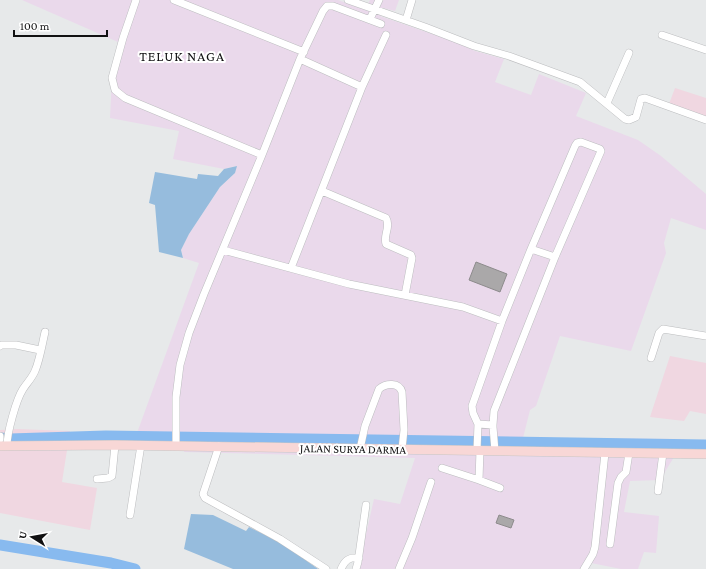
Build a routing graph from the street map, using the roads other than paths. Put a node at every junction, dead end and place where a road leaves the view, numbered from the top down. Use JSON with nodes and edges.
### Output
{"nodes":[{"id":1,"x":136,"y":0,"type":"edge"},
{"id":2,"x":174,"y":0,"type":"edge"},
{"id":3,"x":348,"y":0,"type":"edge"},
{"id":4,"x":379,"y":0,"type":"edge"},
{"id":5,"x":412,"y":0,"type":"edge"},
{"id":6,"x":374,"y":9,"type":"junction"},
{"id":7,"x":370,"y":19,"type":"junction"},
{"id":8,"x":406,"y":20,"type":"junction"},
{"id":9,"x":381,"y":24,"type":"dead end"},
{"id":10,"x":386,"y":35,"type":"dead end"},
{"id":11,"x":662,"y":35,"type":"dead end"},
{"id":12,"x":706,"y":50,"type":"edge"},
{"id":13,"x":304,"y":52,"type":"junction"},
{"id":14,"x":629,"y":53,"type":"dead end"},
{"id":15,"x":300,"y":59,"type":"junction"},
{"id":16,"x":362,"y":87,"type":"junction"},
{"id":17,"x":607,"y":103,"type":"junction"},
{"id":18,"x":706,"y":120,"type":"edge"},
{"id":19,"x":262,"y":155,"type":"junction"},
{"id":20,"x":322,"y":191,"type":"junction"},
{"id":21,"x":531,"y":249,"type":"junction"},
{"id":22,"x":223,"y":250,"type":"junction"},
{"id":23,"x":555,"y":257,"type":"junction"},
{"id":24,"x":291,"y":268,"type":"junction"},
{"id":25,"x":405,"y":295,"type":"junction"},
{"id":26,"x":502,"y":321,"type":"junction"},
{"id":27,"x":45,"y":332,"type":"dead end"},
{"id":28,"x":706,"y":336,"type":"edge"},
{"id":29,"x":0,"y":346,"type":"edge"},
{"id":30,"x":40,"y":350,"type":"junction"},
{"id":31,"x":651,"y":358,"type":"dead end"},
{"id":32,"x":478,"y":424,"type":"junction"},
{"id":33,"x":493,"y":426,"type":"junction"},
{"id":34,"x":3,"y":440,"type":"edge"},
{"id":35,"x":176,"y":444,"type":"junction"},
{"id":36,"x":115,"y":445,"type":"junction"},
{"id":37,"x":141,"y":445,"type":"junction"},
{"id":38,"x":219,"y":446,"type":"junction"},
{"id":39,"x":403,"y":447,"type":"junction"},
{"id":40,"x":361,"y":448,"type":"junction"},
{"id":41,"x":478,"y":448,"type":"junction"},
{"id":42,"x":495,"y":448,"type":"junction"},
{"id":43,"x":605,"y":453,"type":"junction"},
{"id":44,"x":629,"y":453,"type":"junction"},
{"id":45,"x":663,"y":453,"type":"junction"},
{"id":46,"x":706,"y":454,"type":"edge"},
{"id":47,"x":442,"y":468,"type":"dead end"},
{"id":48,"x":97,"y":479,"type":"dead end"},
{"id":49,"x":479,"y":480,"type":"junction"},
{"id":50,"x":431,"y":482,"type":"dead end"},
{"id":51,"x":500,"y":488,"type":"dead end"},
{"id":52,"x":658,"y":491,"type":"dead end"},
{"id":53,"x":366,"y":505,"type":"dead end"},
{"id":54,"x":130,"y":516,"type":"dead end"},
{"id":55,"x":610,"y":544,"type":"dead end"},
{"id":56,"x":359,"y":558,"type":"junction"},
{"id":57,"x":587,"y":568,"type":"edge"},
{"id":58,"x":326,"y":569,"type":"edge"},
{"id":59,"x":340,"y":569,"type":"edge"},
{"id":60,"x":356,"y":569,"type":"edge"},
{"id":61,"x":399,"y":569,"type":"edge"}],
"edges":[{"from":1,"to":19,"type":"street"},
{"from":2,"to":13,"type":"street"},
{"from":3,"to":6,"type":"street"},
{"from":4,"to":6,"type":"street"},
{"from":5,"to":8,"type":"street"},
{"from":6,"to":7,"type":"street"},
{"from":6,"to":8,"type":"street"},
{"from":7,"to":9,"type":"street"},
{"from":7,"to":13,"type":"street"},
{"from":8,"to":17,"type":"street"},
{"from":10,"to":16,"type":"street"},
{"from":11,"to":12,"type":"street"},
{"from":13,"to":15,"type":"street"},
{"from":14,"to":17,"type":"street"},
{"from":15,"to":16,"type":"street"},
{"from":15,"to":19,"type":"street"},
{"from":16,"to":20,"type":"street"},
{"from":17,"to":18,"type":"street"},
{"from":19,"to":22,"type":"street"},
{"from":20,"to":24,"type":"street"},
{"from":20,"to":25,"type":"street"},
{"from":21,"to":23,"type":"street"},
{"from":21,"to":23,"type":"street"},
{"from":21,"to":26,"type":"street"},
{"from":22,"to":24,"type":"street"},
{"from":22,"to":35,"type":"street"},
{"from":23,"to":33,"type":"street"},
{"from":24,"to":25,"type":"street"},
{"from":25,"to":26,"type":"street"},
{"from":26,"to":32,"type":"street"},
{"from":27,"to":30,"type":"street"},
{"from":28,"to":31,"type":"street"},
{"from":29,"to":30,"type":"street"},
{"from":30,"to":34,"type":"street"},
{"from":32,"to":33,"type":"street"},
{"from":32,"to":41,"type":"street"},
{"from":33,"to":42,"type":"street"},
{"from":34,"to":36,"type":"main road","name":"JALAN SURYA DARMA"},
{"from":35,"to":37,"type":"main road","name":"JALAN SURYA DARMA"},
{"from":35,"to":38,"type":"main road","name":"JALAN SURYA DARMA"},
{"from":36,"to":37,"type":"main road","name":"JALAN SURYA DARMA"},
{"from":36,"to":48,"type":"street"},
{"from":37,"to":54,"type":"street"},
{"from":38,"to":40,"type":"main road","name":"JALAN SURYA DARMA"},
{"from":38,"to":58,"type":"street"},
{"from":39,"to":40,"type":"main road","name":"JALAN SURYA DARMA"},
{"from":39,"to":40,"type":"street"},
{"from":39,"to":41,"type":"main road","name":"JALAN SURYA DARMA"},
{"from":41,"to":42,"type":"main road","name":"JALAN SURYA DARMA"},
{"from":41,"to":49,"type":"street"},
{"from":42,"to":43,"type":"main road","name":"JALAN SURYA DARMA"},
{"from":43,"to":44,"type":"main road","name":"JALAN SURYA DARMA"},
{"from":43,"to":57,"type":"street"},
{"from":44,"to":45,"type":"main road","name":"JALAN SURYA DARMA"},
{"from":44,"to":55,"type":"street"},
{"from":45,"to":46,"type":"main road","name":"JALAN SURYA DARMA"},
{"from":45,"to":52,"type":"street"},
{"from":47,"to":49,"type":"street"},
{"from":49,"to":51,"type":"street"},
{"from":50,"to":61,"type":"street"},
{"from":53,"to":56,"type":"street"},
{"from":56,"to":59,"type":"street"},
{"from":56,"to":60,"type":"street"}]}
